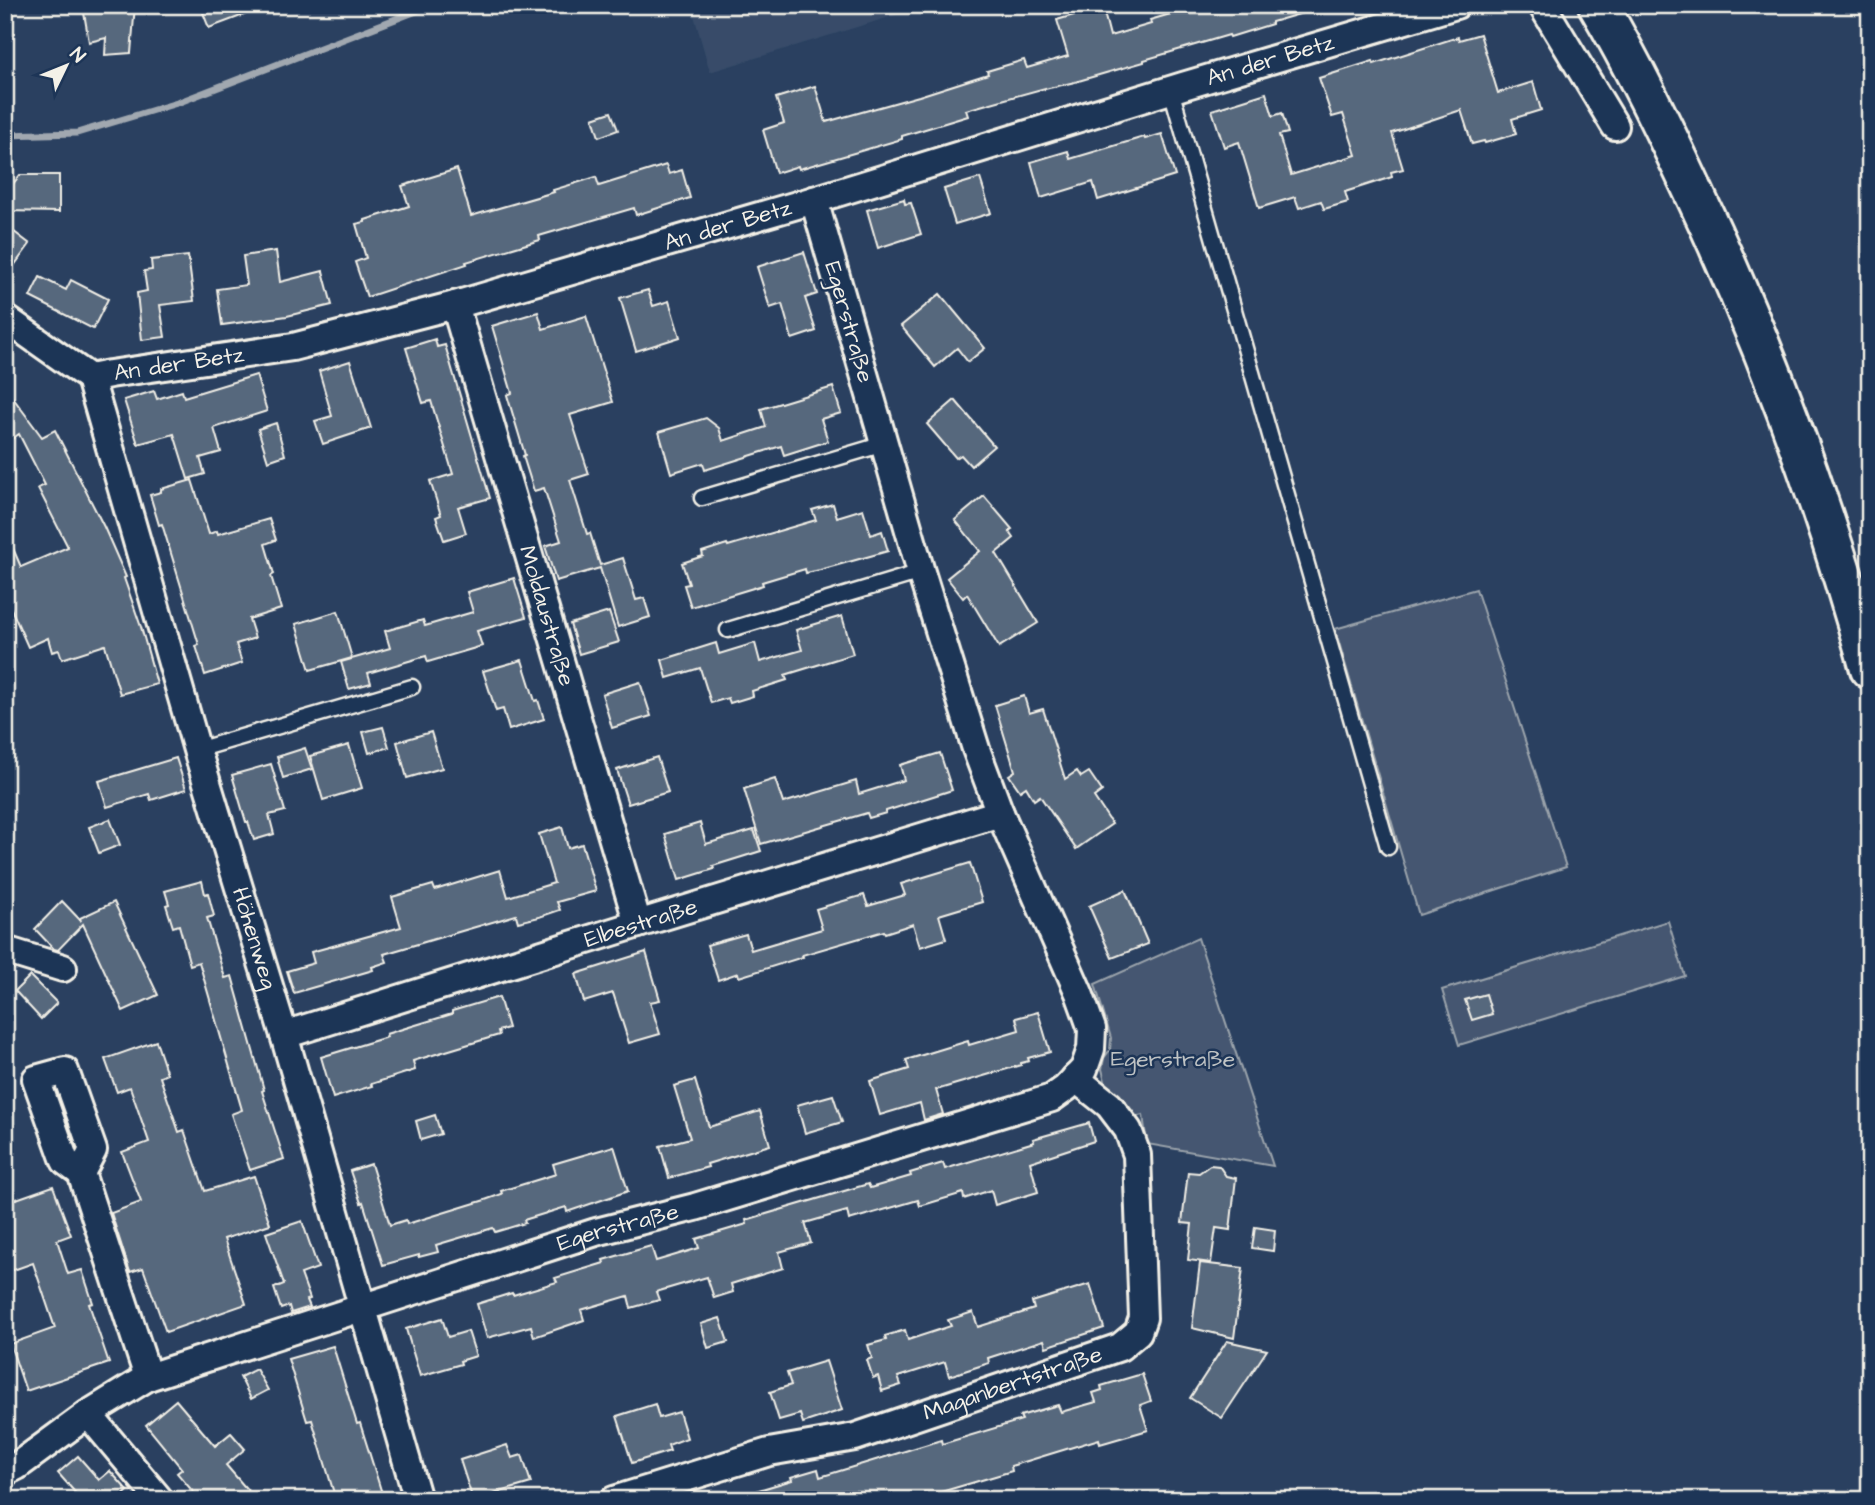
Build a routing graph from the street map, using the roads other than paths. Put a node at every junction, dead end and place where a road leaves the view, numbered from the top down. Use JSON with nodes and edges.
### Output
{"nodes":[{"id":1,"x":1456,"y":5,"type":"edge"},
{"id":2,"x":1542,"y":5,"type":"edge"},
{"id":3,"x":1598,"y":5,"type":"edge"},
{"id":4,"x":1171,"y":90,"type":"junction"},
{"id":5,"x":1615,"y":125,"type":"dead end"},
{"id":6,"x":814,"y":200,"type":"junction"},
{"id":7,"x":455,"y":305,"type":"junction"},
{"id":8,"x":5,"y":318,"type":"edge"},
{"id":9,"x":90,"y":378,"type":"junction"},
{"id":10,"x":884,"y":444,"type":"junction"},
{"id":11,"x":702,"y":498,"type":"dead end"},
{"id":12,"x":921,"y":572,"type":"junction"},
{"id":13,"x":729,"y":630,"type":"dead end"},
{"id":14,"x":1870,"y":669,"type":"edge"},
{"id":15,"x":412,"y":687,"type":"dead end"},
{"id":16,"x":197,"y":750,"type":"junction"},
{"id":17,"x":1000,"y":813,"type":"junction"},
{"id":18,"x":1388,"y":847,"type":"dead end"},
{"id":19,"x":638,"y":924,"type":"junction"},
{"id":20,"x":5,"y":950,"type":"edge"},
{"id":21,"x":63,"y":968,"type":"dead end"},
{"id":22,"x":284,"y":1035,"type":"junction"},
{"id":23,"x":1075,"y":1078,"type":"junction"},
{"id":24,"x":81,"y":1173,"type":"dead end"},
{"id":25,"x":361,"y":1307,"type":"junction"},
{"id":26,"x":148,"y":1377,"type":"junction"},
{"id":27,"x":88,"y":1414,"type":"junction"},
{"id":28,"x":5,"y":1472,"type":"edge"},
{"id":29,"x":160,"y":1500,"type":"edge"},
{"id":30,"x":418,"y":1500,"type":"edge"},
{"id":31,"x":614,"y":1500,"type":"edge"}],
"edges":[{"from":1,"to":4,"type":"street","name":"An der Betz"},
{"from":2,"to":5,"type":"street"},
{"from":3,"to":14,"type":"main road"},
{"from":4,"to":6,"type":"street","name":"An der Betz"},
{"from":4,"to":18,"type":"lane"},
{"from":6,"to":7,"type":"street","name":"An der Betz"},
{"from":6,"to":10,"type":"street","name":"Egerstraße"},
{"from":7,"to":9,"type":"street","name":"An der Betz"},
{"from":7,"to":19,"type":"street","name":"Moldaustraße"},
{"from":8,"to":9,"type":"street","name":"An der Betz"},
{"from":9,"to":16,"type":"street","name":"Höhenweg"},
{"from":10,"to":11,"type":"lane"},
{"from":10,"to":12,"type":"street","name":"Egerstraße"},
{"from":12,"to":13,"type":"lane"},
{"from":12,"to":17,"type":"street","name":"Egerstraße"},
{"from":15,"to":16,"type":"lane"},
{"from":16,"to":22,"type":"street","name":"Höhenweg"},
{"from":17,"to":19,"type":"street","name":"Elbestraße"},
{"from":17,"to":23,"type":"street","name":"Egerstraße"},
{"from":19,"to":22,"type":"street","name":"Elbestraße"},
{"from":20,"to":21,"type":"street"},
{"from":22,"to":25,"type":"street","name":"Höhenweg"},
{"from":23,"to":25,"type":"street","name":"Egerstraße"},
{"from":23,"to":31,"type":"street","name":"Maganbertstraße"},
{"from":24,"to":26,"type":"street"},
{"from":25,"to":26,"type":"street","name":"Egerstraße"},
{"from":25,"to":30,"type":"street","name":"Höhenweg"},
{"from":26,"to":27,"type":"street","name":"Egerstraße"},
{"from":27,"to":28,"type":"street","name":"Egerstraße"},
{"from":27,"to":29,"type":"street"}]}
